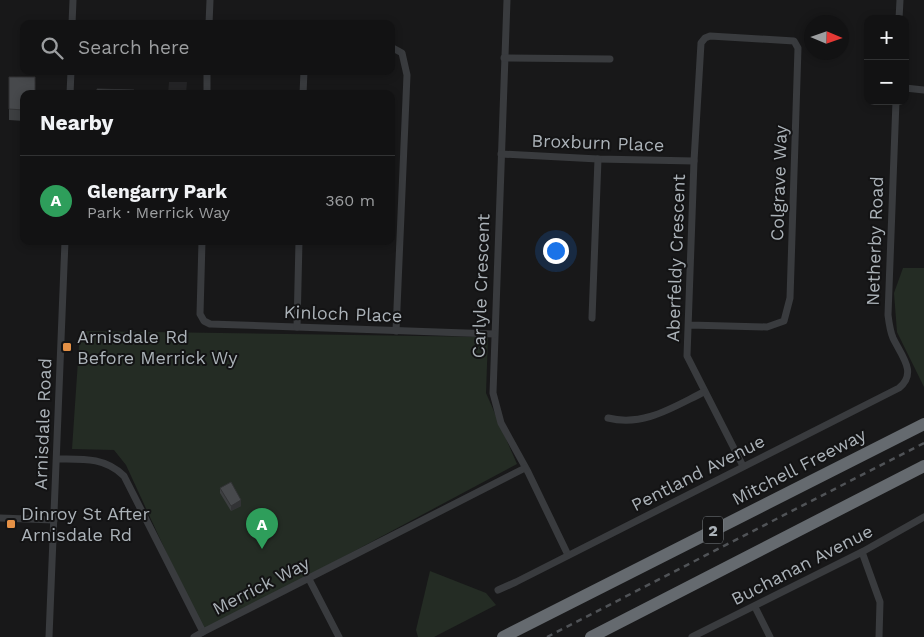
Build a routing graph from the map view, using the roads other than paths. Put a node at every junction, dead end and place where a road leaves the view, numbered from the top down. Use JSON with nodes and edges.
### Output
{"nodes":[{"id":1,"x":73,"y":0,"type":"edge"},
{"id":2,"x":210,"y":0,"type":"edge"},
{"id":3,"x":506,"y":0,"type":"edge"},
{"id":4,"x":900,"y":0,"type":"edge"},
{"id":5,"x":899,"y":15,"type":"edge"},
{"id":6,"x":72,"y":20,"type":"edge"},
{"id":7,"x":209,"y":20,"type":"edge"},
{"id":8,"x":705,"y":38,"type":"joint"},
{"id":9,"x":395,"y":49,"type":"edge"},
{"id":10,"x":504,"y":58,"type":"junction"},
{"id":11,"x":610,"y":59,"type":"dead end"},
{"id":12,"x":71,"y":75,"type":"edge"},
{"id":13,"x":207,"y":75,"type":"edge"},
{"id":14,"x":304,"y":75,"type":"edge"},
{"id":15,"x":909,"y":88,"type":"edge"},
{"id":16,"x":70,"y":90,"type":"edge"},
{"id":17,"x":207,"y":90,"type":"edge"},
{"id":18,"x":303,"y":90,"type":"edge"},
{"id":19,"x":924,"y":90,"type":"edge"},
{"id":20,"x":896,"y":105,"type":"edge"},
{"id":21,"x":501,"y":154,"type":"junction"},
{"id":22,"x":598,"y":159,"type":"junction"},
{"id":23,"x":694,"y":161,"type":"junction"},
{"id":24,"x":65,"y":245,"type":"edge"},
{"id":25,"x":202,"y":245,"type":"edge"},
{"id":26,"x":299,"y":245,"type":"edge"},
{"id":27,"x":592,"y":318,"type":"dead end"},
{"id":28,"x":689,"y":325,"type":"junction"},
{"id":29,"x":297,"y":327,"type":"junction"},
{"id":30,"x":396,"y":331,"type":"junction"},
{"id":31,"x":494,"y":334,"type":"junction"},
{"id":32,"x":907,"y":377,"type":"joint"},
{"id":33,"x":704,"y":392,"type":"junction"},
{"id":34,"x":608,"y":418,"type":"dead end"},
{"id":35,"x":924,"y":424,"type":"edge"},
{"id":36,"x":57,"y":458,"type":"junction"},
{"id":37,"x":744,"y":466,"type":"junction"},
{"id":38,"x":924,"y":466,"type":"edge"},
{"id":39,"x":525,"y":468,"type":"junction"},
{"id":40,"x":924,"y":517,"type":"edge"},
{"id":41,"x":0,"y":518,"type":"edge"},
{"id":42,"x":54,"y":520,"type":"junction"},
{"id":43,"x":862,"y":552,"type":"junction"},
{"id":44,"x":568,"y":555,"type":"junction"},
{"id":45,"x":309,"y":579,"type":"junction"},
{"id":46,"x":498,"y":590,"type":"dead end"},
{"id":47,"x":755,"y":607,"type":"junction"},
{"id":48,"x":203,"y":632,"type":"junction"},
{"id":49,"x":49,"y":637,"type":"edge"},
{"id":50,"x":194,"y":637,"type":"edge"},
{"id":51,"x":339,"y":637,"type":"edge"},
{"id":52,"x":503,"y":637,"type":"edge"},
{"id":53,"x":591,"y":637,"type":"edge"},
{"id":54,"x":692,"y":637,"type":"edge"},
{"id":55,"x":770,"y":637,"type":"edge"},
{"id":56,"x":879,"y":637,"type":"edge"}],
"edges":[{"from":1,"to":6,"type":"street"},
{"from":2,"to":7,"type":"street"},
{"from":3,"to":10,"type":"street","name":"Carlyle Crescent"},
{"from":4,"to":5,"type":"street"},
{"from":8,"to":23,"type":"street","name":"Aberfeldy Crescent"},
{"from":8,"to":28,"type":"street","name":"Colgrave Way"},
{"from":9,"to":30,"type":"street"},
{"from":10,"to":11,"type":"street"},
{"from":10,"to":21,"type":"street","name":"Carlyle Crescent"},
{"from":12,"to":16,"type":"street"},
{"from":13,"to":17,"type":"street"},
{"from":14,"to":18,"type":"street"},
{"from":15,"to":19,"type":"street"},
{"from":20,"to":32,"type":"street","name":"Netherby Road"},
{"from":21,"to":22,"type":"street","name":"Broxburn Place"},
{"from":21,"to":31,"type":"street","name":"Carlyle Crescent"},
{"from":22,"to":23,"type":"street","name":"Broxburn Place"},
{"from":22,"to":27,"type":"street"},
{"from":23,"to":28,"type":"street","name":"Aberfeldy Crescent"},
{"from":24,"to":36,"type":"street","name":"Arnisdale Road"},
{"from":25,"to":29,"type":"street","name":"Kinloch Place"},
{"from":26,"to":29,"type":"street"},
{"from":28,"to":33,"type":"street","name":"Aberfeldy Crescent"},
{"from":29,"to":30,"type":"street","name":"Kinloch Place"},
{"from":30,"to":31,"type":"street","name":"Kinloch Place"},
{"from":31,"to":39,"type":"street","name":"Carlyle Crescent"},
{"from":32,"to":37,"type":"street","name":"Pentland Avenue"},
{"from":33,"to":34,"type":"street"},
{"from":33,"to":37,"type":"street","name":"Aberfeldy Crescent"},
{"from":35,"to":52,"type":"highway","name":"Mitchell Freeway","number":"2"},
{"from":36,"to":42,"type":"street","name":"Arnisdale Road"},
{"from":36,"to":48,"type":"street","name":"Merrick Way"},
{"from":37,"to":44,"type":"street","name":"Pentland Avenue"},
{"from":38,"to":53,"type":"highway","number":"2"},
{"from":39,"to":44,"type":"street","name":"Carlyle Crescent"},
{"from":39,"to":45,"type":"street","name":"Merrick Way"},
{"from":40,"to":43,"type":"street","name":"Buchanan Avenue"},
{"from":41,"to":42,"type":"street"},
{"from":42,"to":49,"type":"street","name":"Arnisdale Road"},
{"from":43,"to":47,"type":"street","name":"Buchanan Avenue"},
{"from":43,"to":56,"type":"street"},
{"from":44,"to":46,"type":"street","name":"Pentland Avenue"},
{"from":45,"to":48,"type":"street","name":"Merrick Way"},
{"from":45,"to":51,"type":"street"},
{"from":47,"to":54,"type":"street","name":"Buchanan Avenue"},
{"from":47,"to":55,"type":"street"},
{"from":48,"to":50,"type":"street"}]}
